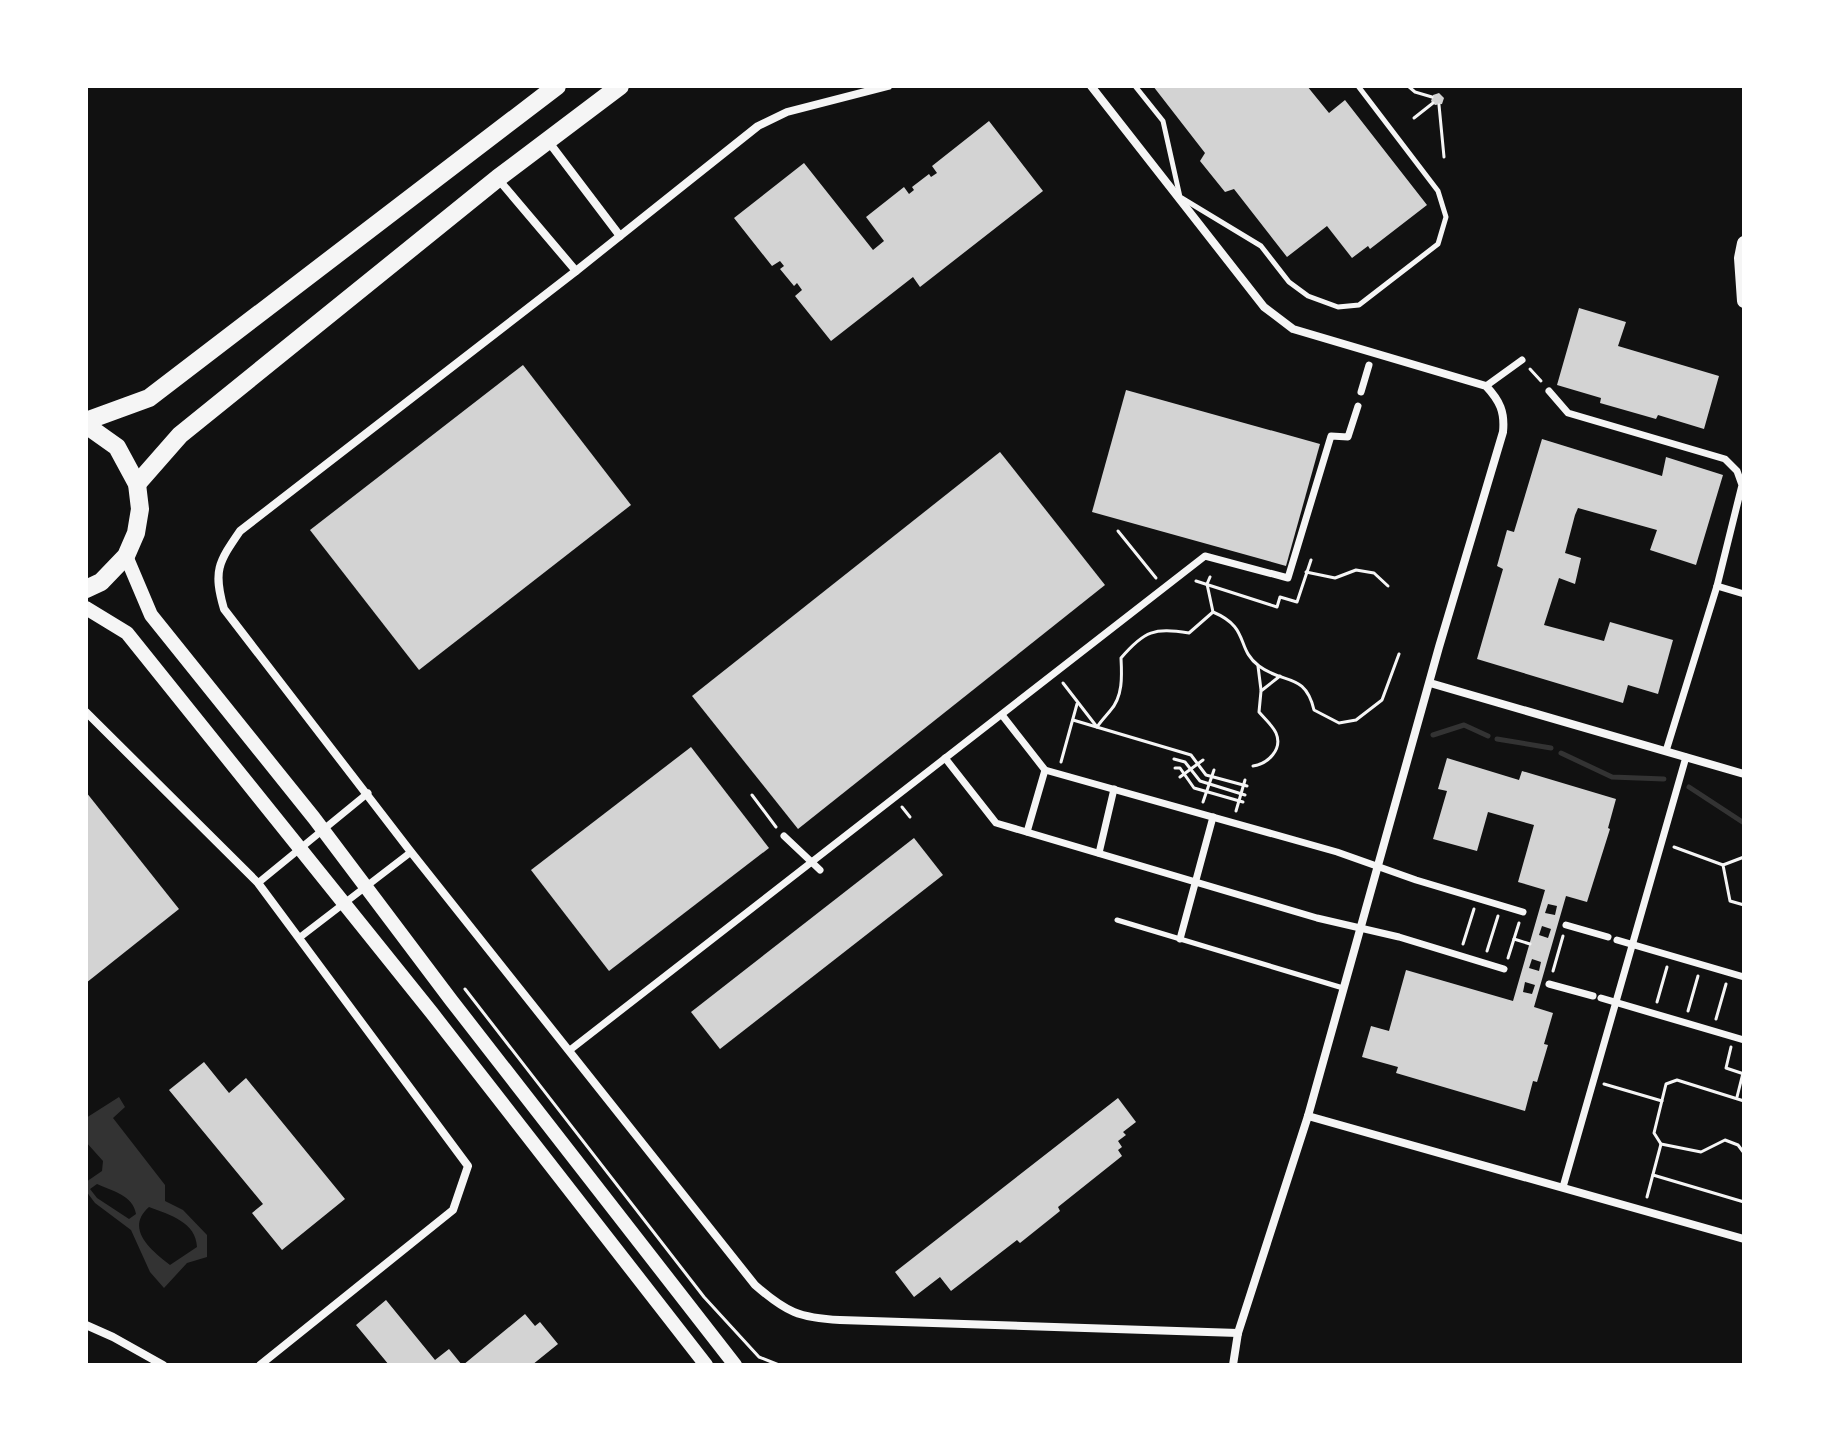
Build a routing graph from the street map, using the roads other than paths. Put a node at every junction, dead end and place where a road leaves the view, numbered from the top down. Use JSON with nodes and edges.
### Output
{"nodes":[{"id":1,"x":557,"y":86,"type":"edge"},
{"id":2,"x":620,"y":86,"type":"edge"},
{"id":3,"x":888,"y":86,"type":"edge"},
{"id":4,"x":1091,"y":86,"type":"edge"},
{"id":5,"x":1135,"y":86,"type":"edge"},
{"id":6,"x":1358,"y":86,"type":"edge"},
{"id":7,"x":547,"y":140,"type":"junction"},
{"id":8,"x":498,"y":178,"type":"junction"},
{"id":9,"x":1180,"y":197,"type":"junction"},
{"id":10,"x":620,"y":236,"type":"junction"},
{"id":11,"x":1744,"y":243,"type":"edge"},
{"id":12,"x":576,"y":271,"type":"junction"},
{"id":13,"x":1744,"y":301,"type":"edge"},
{"id":14,"x":1522,"y":360,"type":"road end"},
{"id":15,"x":1369,"y":365,"type":"dead end"},
{"id":16,"x":1486,"y":386,"type":"junction"},
{"id":17,"x":1549,"y":391,"type":"road end"},
{"id":18,"x":1361,"y":392,"type":"dead end"},
{"id":19,"x":1358,"y":406,"type":"dead end"},
{"id":20,"x":86,"y":423,"type":"edge"},
{"id":21,"x":137,"y":484,"type":"junction"},
{"id":22,"x":126,"y":556,"type":"junction"},
{"id":23,"x":1717,"y":586,"type":"junction"},
{"id":24,"x":86,"y":589,"type":"edge"},
{"id":25,"x":1744,"y":594,"type":"edge"},
{"id":26,"x":86,"y":608,"type":"edge"},
{"id":27,"x":1430,"y":683,"type":"junction"},
{"id":28,"x":86,"y":712,"type":"edge"},
{"id":29,"x":1002,"y":715,"type":"junction"},
{"id":30,"x":1666,"y":751,"type":"junction"},
{"id":31,"x":1686,"y":757,"type":"junction"},
{"id":32,"x":945,"y":758,"type":"junction"},
{"id":33,"x":1045,"y":770,"type":"junction"},
{"id":34,"x":1744,"y":774,"type":"edge"},
{"id":35,"x":1114,"y":789,"type":"junction"},
{"id":36,"x":368,"y":793,"type":"junction"},
{"id":37,"x":1213,"y":817,"type":"junction"},
{"id":38,"x":1027,"y":832,"type":"junction"},
{"id":39,"x":784,"y":836,"type":"road end"},
{"id":40,"x":411,"y":852,"type":"junction"},
{"id":41,"x":1099,"y":853,"type":"junction"},
{"id":42,"x":812,"y":862,"type":"junction"},
{"id":43,"x":1378,"y":867,"type":"junction"},
{"id":44,"x":820,"y":870,"type":"dead end"},
{"id":45,"x":1195,"y":882,"type":"junction"},
{"id":46,"x":258,"y":883,"type":"junction"},
{"id":47,"x":1523,"y":912,"type":"road end"},
{"id":48,"x":1117,"y":920,"type":"dead end"},
{"id":49,"x":1566,"y":925,"type":"road end"},
{"id":50,"x":1361,"y":928,"type":"junction"},
{"id":51,"x":299,"y":938,"type":"junction"},
{"id":52,"x":1180,"y":939,"type":"junction"},
{"id":53,"x":1632,"y":945,"type":"junction"},
{"id":54,"x":1504,"y":969,"type":"road end"},
{"id":55,"x":1744,"y":977,"type":"edge"},
{"id":56,"x":1549,"y":984,"type":"road end"},
{"id":57,"x":1344,"y":988,"type":"junction"},
{"id":58,"x":1616,"y":1002,"type":"junction"},
{"id":59,"x":1742,"y":1040,"type":"edge"},
{"id":60,"x":570,"y":1050,"type":"junction"},
{"id":61,"x":1308,"y":1116,"type":"junction"},
{"id":62,"x":1563,"y":1187,"type":"junction"},
{"id":63,"x":1744,"y":1239,"type":"edge"},
{"id":64,"x":86,"y":1325,"type":"edge"},
{"id":65,"x":1238,"y":1333,"type":"junction"},
{"id":66,"x":163,"y":1365,"type":"edge"},
{"id":67,"x":260,"y":1365,"type":"edge"},
{"id":68,"x":706,"y":1365,"type":"edge"},
{"id":69,"x":735,"y":1365,"type":"edge"},
{"id":70,"x":1233,"y":1365,"type":"edge"}],
"edges":[{"from":1,"to":20,"type":"main road"},
{"from":2,"to":7,"type":"main road"},
{"from":3,"to":10,"type":"street"},
{"from":4,"to":9,"type":"street"},
{"from":5,"to":9,"type":"lane"},
{"from":6,"to":9,"type":"lane"},
{"from":7,"to":8,"type":"main road"},
{"from":7,"to":10,"type":"street"},
{"from":8,"to":12,"type":"street"},
{"from":8,"to":21,"type":"main road"},
{"from":9,"to":16,"type":"street"},
{"from":10,"to":12,"type":"street"},
{"from":11,"to":13,"type":"street"},
{"from":12,"to":36,"type":"street"},
{"from":14,"to":16,"type":"street"},
{"from":15,"to":18,"type":"street"},
{"from":16,"to":27,"type":"street"},
{"from":17,"to":23,"type":"street"},
{"from":19,"to":29,"type":"street"},
{"from":20,"to":21,"type":"main road"},
{"from":21,"to":22,"type":"main road"},
{"from":22,"to":24,"type":"main road"},
{"from":22,"to":69,"type":"street"},
{"from":23,"to":25,"type":"street"},
{"from":23,"to":30,"type":"street"},
{"from":26,"to":68,"type":"street"},
{"from":27,"to":30,"type":"street"},
{"from":27,"to":43,"type":"street"},
{"from":28,"to":46,"type":"street"},
{"from":29,"to":32,"type":"street"},
{"from":29,"to":33,"type":"street"},
{"from":30,"to":31,"type":"street"},
{"from":31,"to":34,"type":"street"},
{"from":31,"to":53,"type":"street"},
{"from":32,"to":38,"type":"street"},
{"from":32,"to":42,"type":"street"},
{"from":33,"to":35,"type":"street"},
{"from":33,"to":38,"type":"street"},
{"from":35,"to":37,"type":"street"},
{"from":35,"to":41,"type":"street"},
{"from":36,"to":40,"type":"street"},
{"from":36,"to":46,"type":"street"},
{"from":37,"to":43,"type":"street"},
{"from":37,"to":45,"type":"street"},
{"from":38,"to":41,"type":"street"},
{"from":39,"to":42,"type":"street"},
{"from":40,"to":51,"type":"street"},
{"from":40,"to":60,"type":"street"},
{"from":41,"to":45,"type":"street"},
{"from":42,"to":44,"type":"street"},
{"from":42,"to":60,"type":"street"},
{"from":43,"to":47,"type":"street"},
{"from":43,"to":50,"type":"street"},
{"from":45,"to":50,"type":"street"},
{"from":45,"to":52,"type":"street"},
{"from":46,"to":51,"type":"street"},
{"from":48,"to":52,"type":"lane"},
{"from":49,"to":53,"type":"street"},
{"from":50,"to":54,"type":"street"},
{"from":50,"to":57,"type":"street"},
{"from":51,"to":67,"type":"street"},
{"from":52,"to":57,"type":"lane"},
{"from":53,"to":55,"type":"street"},
{"from":53,"to":58,"type":"street"},
{"from":56,"to":58,"type":"street"},
{"from":57,"to":61,"type":"street"},
{"from":58,"to":59,"type":"street"},
{"from":58,"to":62,"type":"street"},
{"from":60,"to":65,"type":"street"},
{"from":61,"to":62,"type":"street"},
{"from":61,"to":65,"type":"street"},
{"from":62,"to":63,"type":"street"},
{"from":64,"to":66,"type":"street"},
{"from":65,"to":70,"type":"street"}]}
